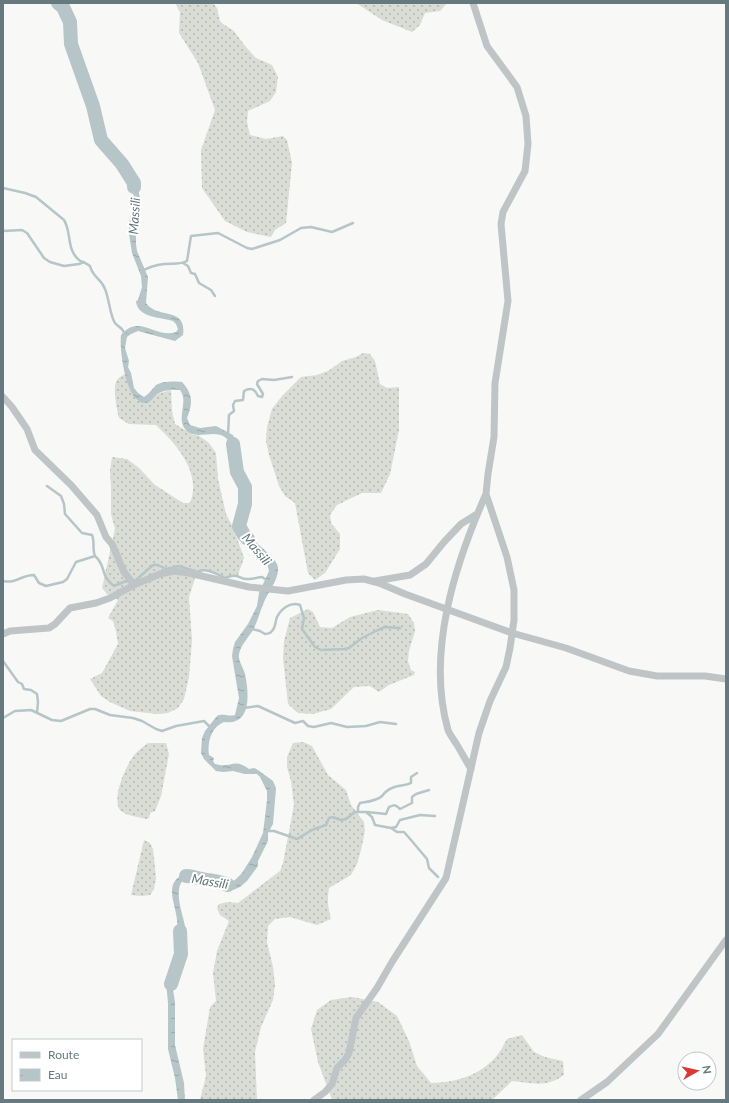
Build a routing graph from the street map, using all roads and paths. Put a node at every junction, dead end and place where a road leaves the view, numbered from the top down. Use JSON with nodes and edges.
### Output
{"nodes":[{"id":1,"x":473,"y":3,"type":"edge"},
{"id":2,"x":3,"y":397,"type":"edge"},
{"id":3,"x":486,"y":494,"type":"junction"},
{"id":4,"x":477,"y":514,"type":"junction"},
{"id":5,"x":373,"y":581,"type":"junction"},
{"id":6,"x":136,"y":584,"type":"junction"},
{"id":7,"x":447,"y":610,"type":"junction"},
{"id":8,"x":512,"y":633,"type":"junction"},
{"id":9,"x":3,"y":634,"type":"edge"},
{"id":10,"x":726,"y":679,"type":"edge"},
{"id":11,"x":471,"y":769,"type":"junction"},
{"id":12,"x":726,"y":940,"type":"edge"},
{"id":13,"x":314,"y":1100,"type":"edge"},
{"id":14,"x":581,"y":1100,"type":"edge"}],
"edges":[{"from":1,"to":3,"type":"street"},
{"from":2,"to":6,"type":"street"},
{"from":3,"to":4,"type":"street"},
{"from":3,"to":8,"type":"street"},
{"from":4,"to":5,"type":"street"},
{"from":4,"to":7,"type":"street"},
{"from":5,"to":6,"type":"street"},
{"from":5,"to":7,"type":"street"},
{"from":6,"to":9,"type":"street"},
{"from":7,"to":8,"type":"street"},
{"from":7,"to":11,"type":"street"},
{"from":8,"to":10,"type":"street"},
{"from":8,"to":11,"type":"street"},
{"from":11,"to":13,"type":"street"},
{"from":12,"to":14,"type":"street"}]}
